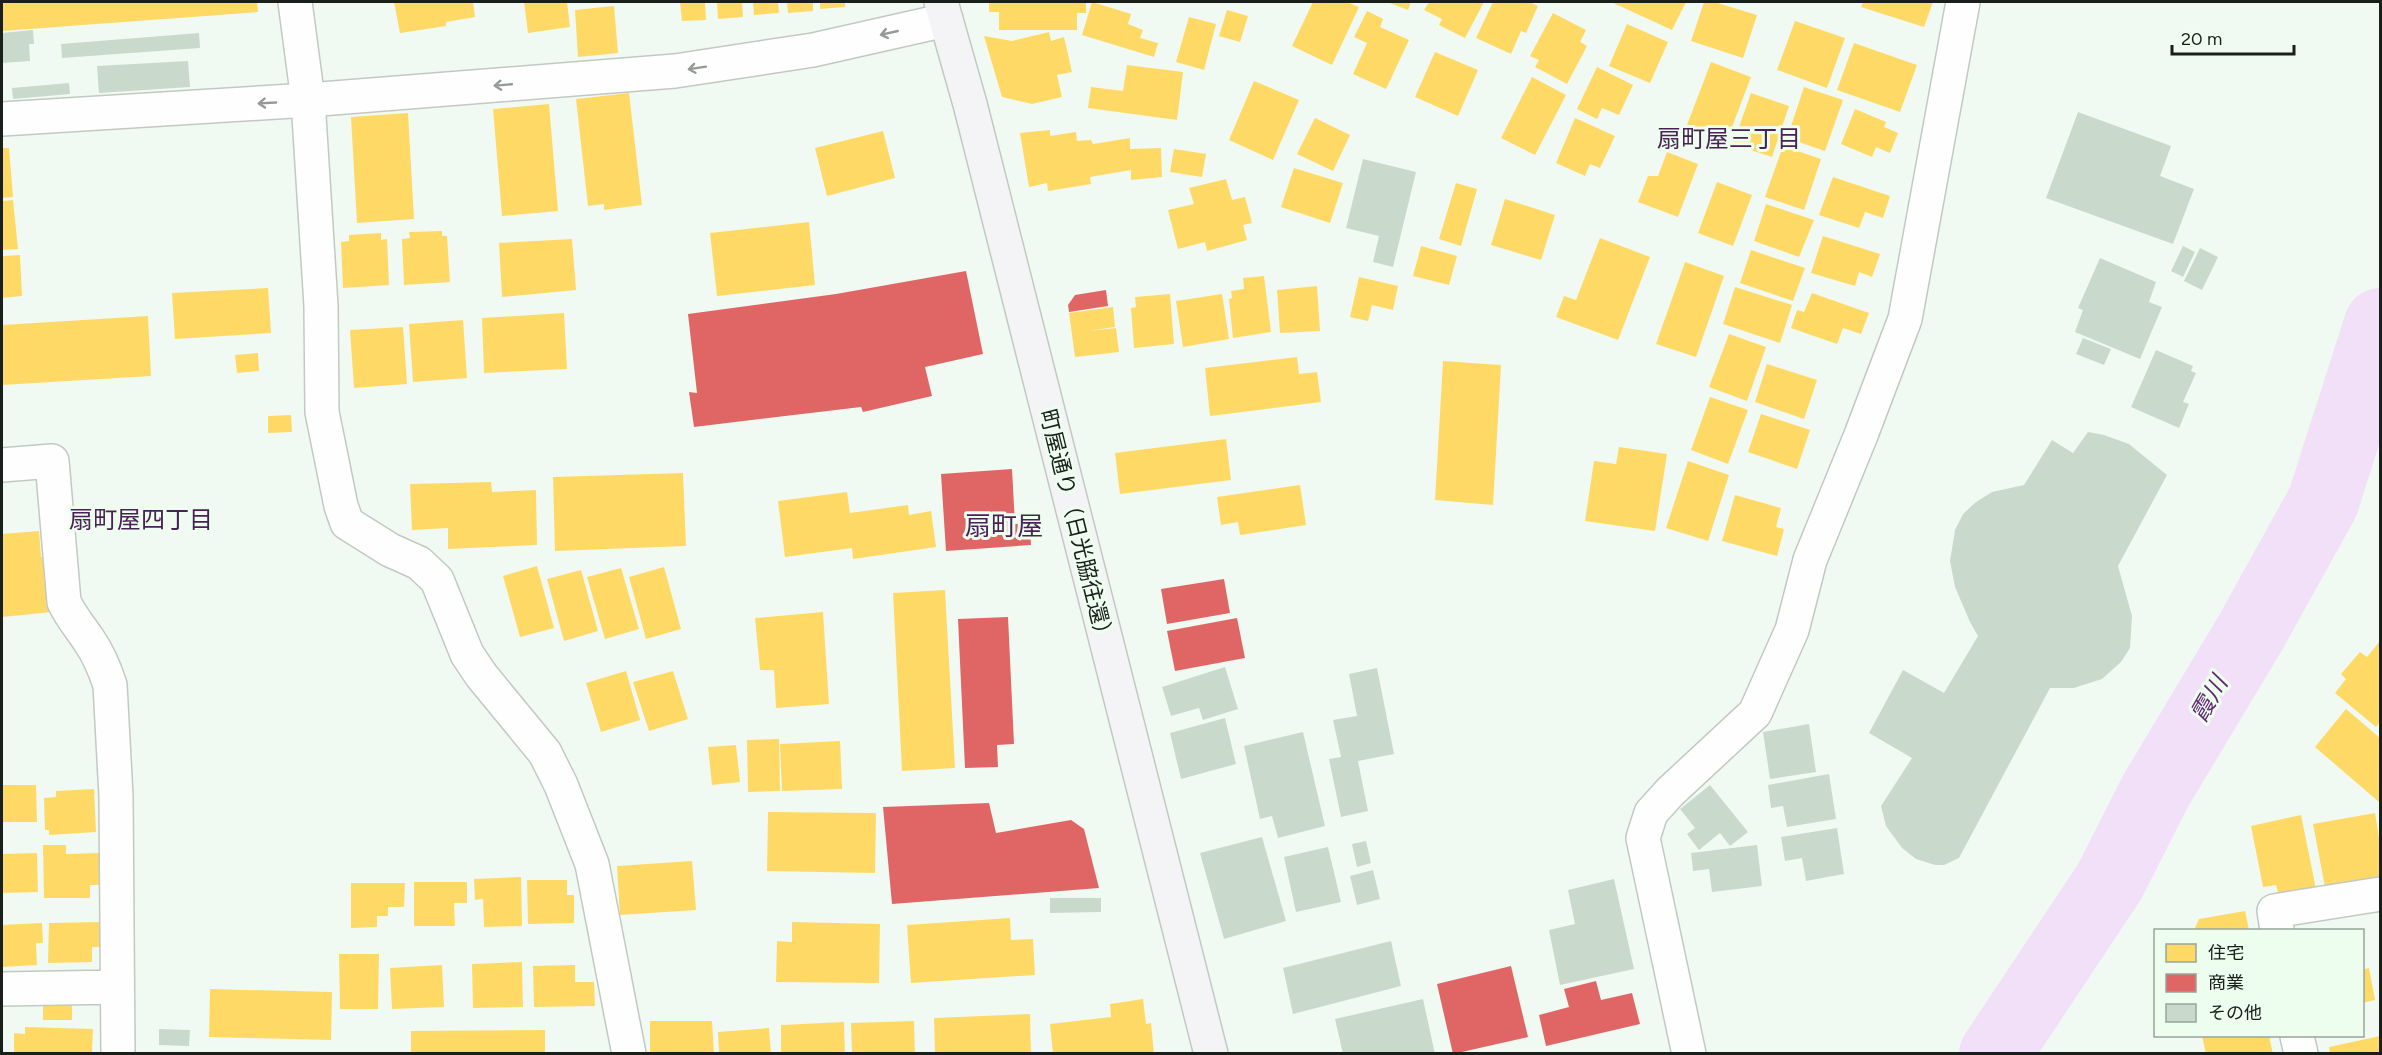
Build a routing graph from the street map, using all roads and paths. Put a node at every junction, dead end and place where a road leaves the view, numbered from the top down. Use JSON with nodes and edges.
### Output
{"nodes":[{"id":1,"x":295,"y":2,"type":"edge"},
{"id":2,"x":1963,"y":2,"type":"edge"},
{"id":3,"x":947,"y":8,"type":"edge"},
{"id":4,"x":308,"y":100,"type":"junction"},
{"id":5,"x":2,"y":119,"type":"edge"},
{"id":6,"x":2,"y":465,"type":"edge"},
{"id":7,"x":2380,"y":894,"type":"edge"},
{"id":8,"x":2277,"y":929,"type":"edge"},
{"id":9,"x":116,"y":987,"type":"junction"},
{"id":10,"x":2,"y":989,"type":"edge"},
{"id":11,"x":2297,"y":1037,"type":"edge"},
{"id":12,"x":118,"y":1053,"type":"edge"},
{"id":13,"x":629,"y":1053,"type":"edge"},
{"id":14,"x":1211,"y":1053,"type":"edge"},
{"id":15,"x":1689,"y":1053,"type":"edge"},
{"id":16,"x":2301,"y":1053,"type":"edge"}],
"edges":[{"from":1,"to":4,"type":"street"},
{"from":2,"to":15,"type":"street"},
{"from":3,"to":4,"type":"street","one_way":true},
{"from":3,"to":14,"type":"street","name":"町屋通り（日光脇往還）"},
{"from":4,"to":5,"type":"street","one_way":true},
{"from":4,"to":13,"type":"street"},
{"from":6,"to":9,"type":"street"},
{"from":7,"to":8,"type":"street"},
{"from":9,"to":10,"type":"street"},
{"from":9,"to":12,"type":"street"},
{"from":11,"to":16,"type":"street"}]}
